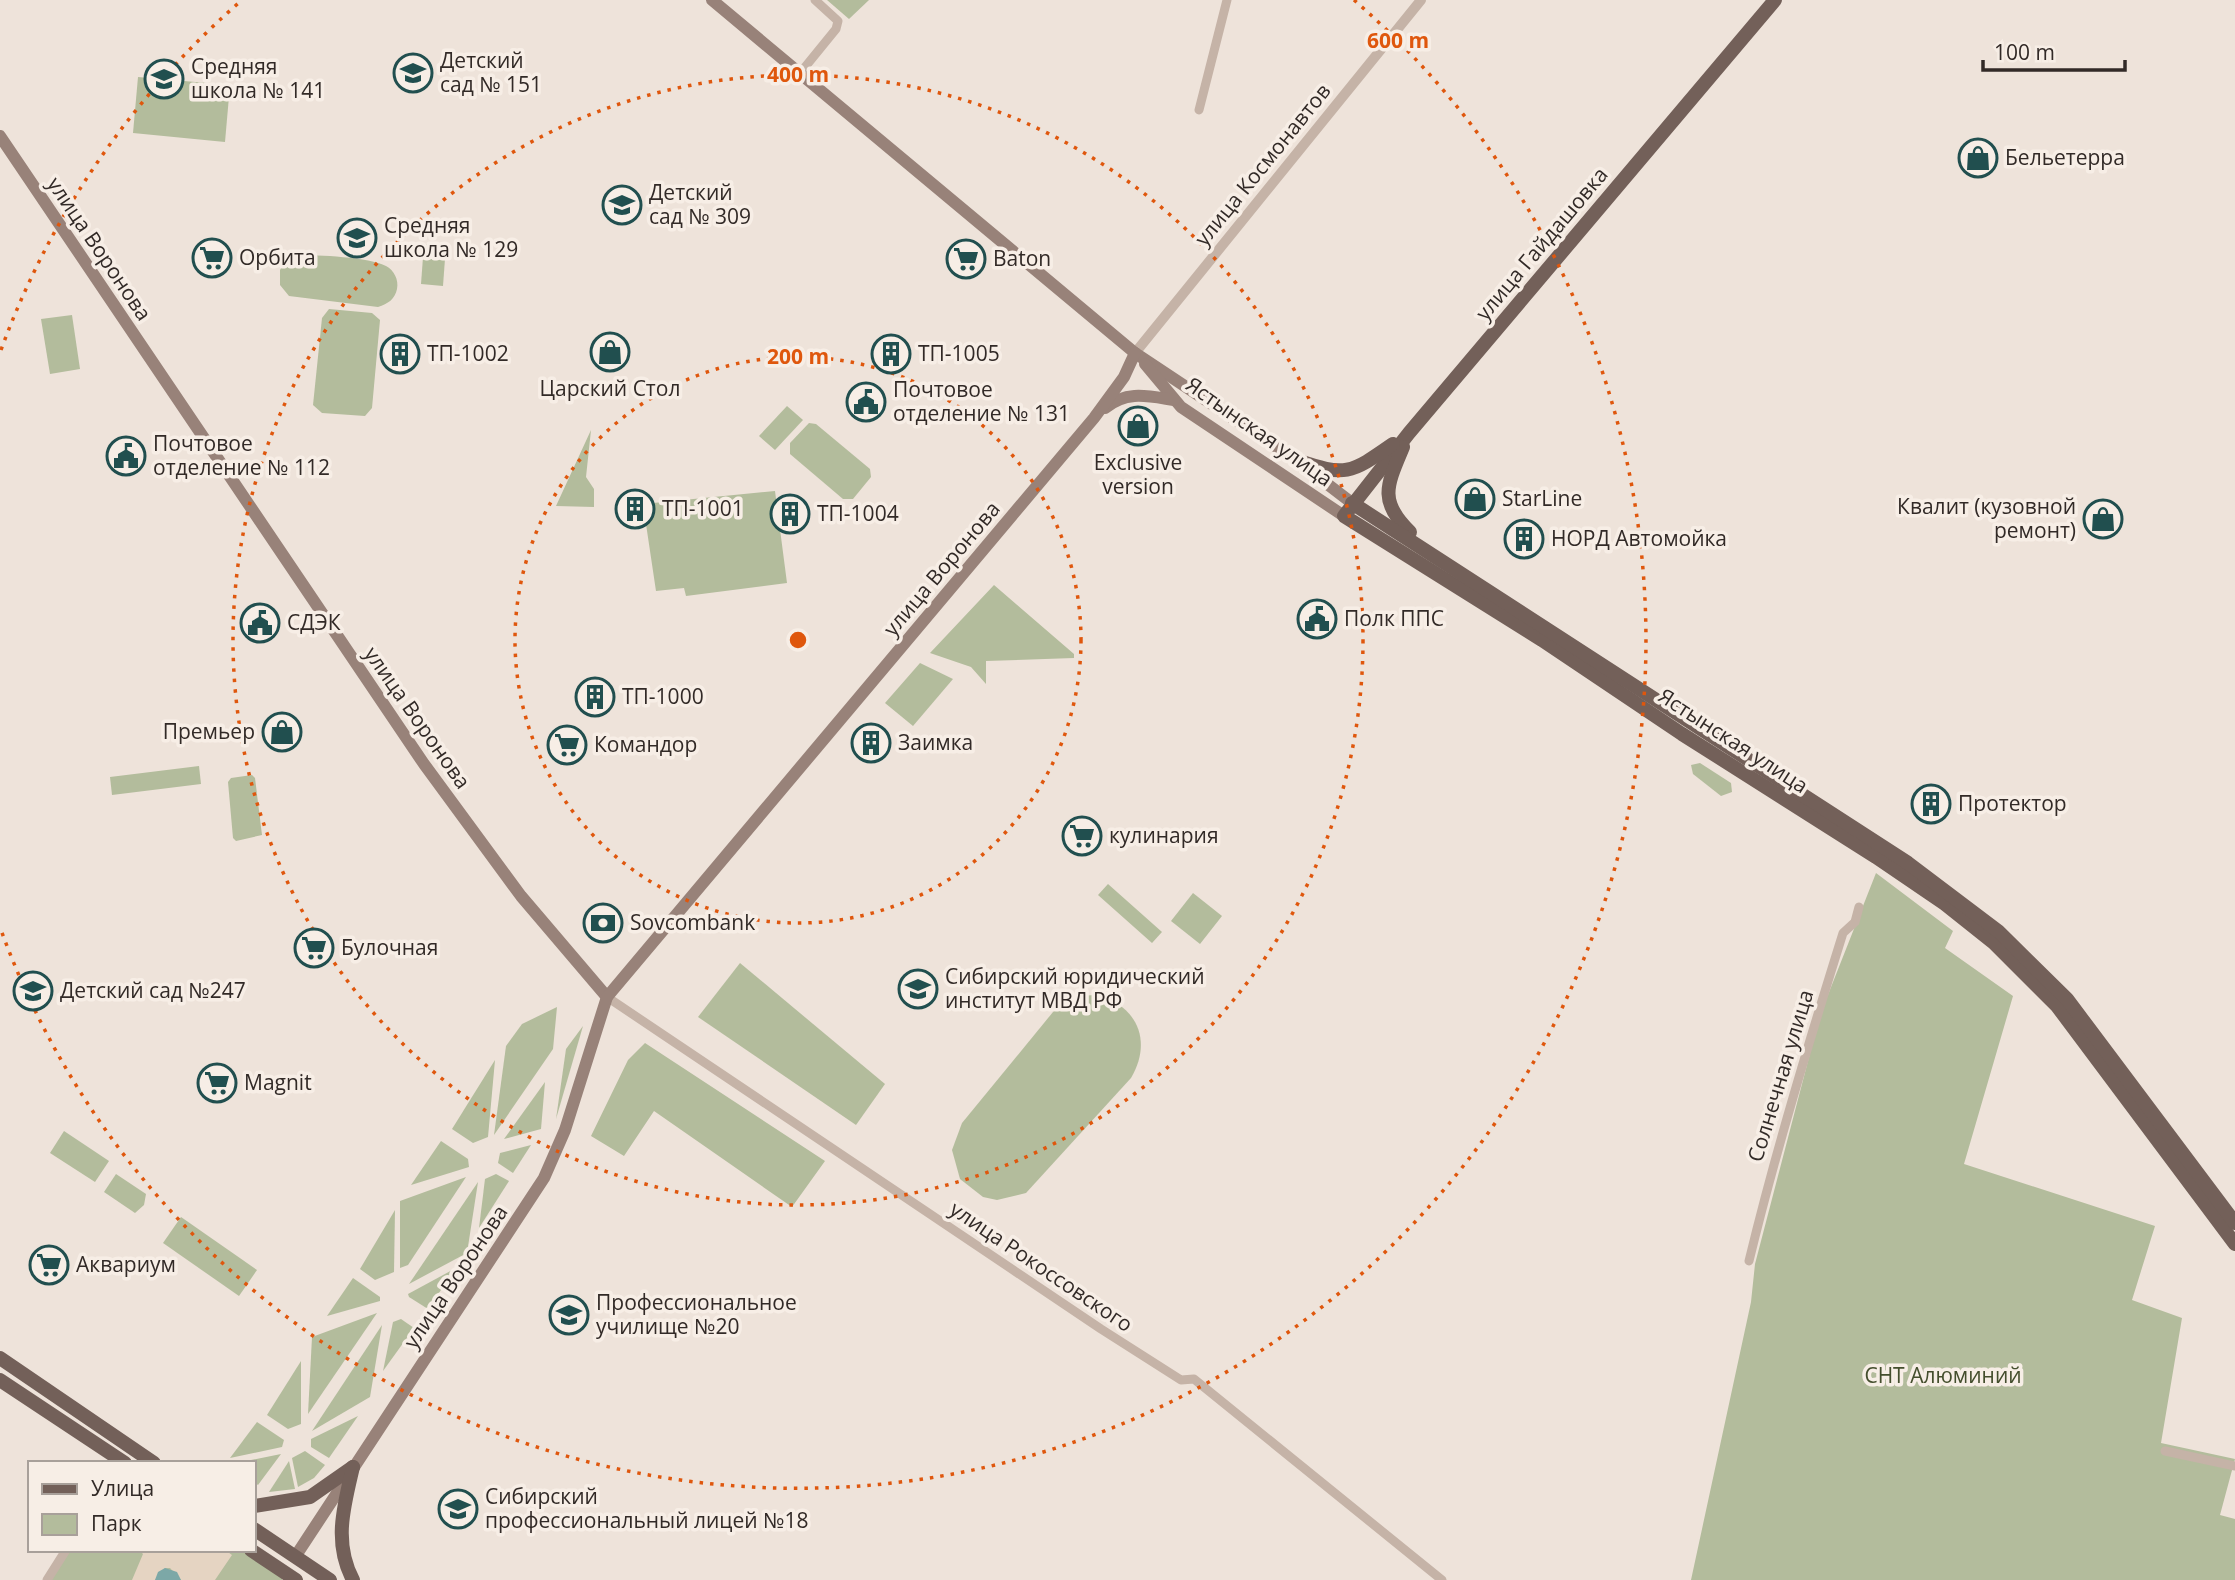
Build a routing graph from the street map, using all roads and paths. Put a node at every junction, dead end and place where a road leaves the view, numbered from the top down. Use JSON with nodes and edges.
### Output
{"nodes":[{"id":1,"x":712,"y":0,"type":"edge"},
{"id":2,"x":815,"y":0,"type":"edge"},
{"id":3,"x":1227,"y":0,"type":"edge"},
{"id":4,"x":1421,"y":0,"type":"edge"},
{"id":5,"x":1775,"y":0,"type":"edge"},
{"id":6,"x":800,"y":72,"type":"junction"},
{"id":7,"x":1199,"y":110,"type":"dead end"},
{"id":8,"x":0,"y":136,"type":"edge"},
{"id":9,"x":1135,"y":353,"type":"junction"},
{"id":10,"x":1174,"y":400,"type":"junction"},
{"id":11,"x":1094,"y":418,"type":"junction"},
{"id":12,"x":1409,"y":433,"type":"junction"},
{"id":13,"x":1296,"y":460,"type":"junction"},
{"id":14,"x":1352,"y":503,"type":"junction"},
{"id":15,"x":1344,"y":516,"type":"junction"},
{"id":16,"x":1442,"y":560,"type":"junction"},
{"id":17,"x":1859,"y":907,"type":"dead end"},
{"id":18,"x":607,"y":997,"type":"junction"},
{"id":19,"x":2235,"y":1223,"type":"edge"},
{"id":20,"x":2235,"y":1244,"type":"edge"},
{"id":21,"x":1749,"y":1261,"type":"dead end"},
{"id":22,"x":0,"y":1357,"type":"edge"},
{"id":23,"x":0,"y":1380,"type":"edge"},
{"id":24,"x":133,"y":1449,"type":"junction"},
{"id":25,"x":2165,"y":1451,"type":"dead end"},
{"id":26,"x":121,"y":1461,"type":"edge"},
{"id":27,"x":125,"y":1461,"type":"edge"},
{"id":28,"x":151,"y":1461,"type":"edge"},
{"id":29,"x":2235,"y":1466,"type":"edge"},
{"id":30,"x":353,"y":1467,"type":"junction"},
{"id":31,"x":256,"y":1506,"type":"edge"},
{"id":32,"x":256,"y":1530,"type":"edge"},
{"id":33,"x":65,"y":1552,"type":"edge"},
{"id":34,"x":254,"y":1552,"type":"edge"},
{"id":35,"x":295,"y":1557,"type":"junction"},
{"id":36,"x":288,"y":1578,"type":"edge"},
{"id":37,"x":47,"y":1580,"type":"edge"},
{"id":38,"x":330,"y":1580,"type":"edge"},
{"id":39,"x":353,"y":1580,"type":"edge"},
{"id":40,"x":1442,"y":1580,"type":"edge"}],
"edges":[{"from":1,"to":6,"type":"main road","name":"Ястынская улица"},
{"from":2,"to":6,"type":"street"},
{"from":3,"to":7,"type":"street"},
{"from":4,"to":9,"type":"street","name":"улица Космонавтов"},
{"from":5,"to":12,"type":"main road","name":"улица Гайдашовка"},
{"from":6,"to":9,"type":"main road","name":"Ястынская улица"},
{"from":8,"to":18,"type":"main road","name":"улица Воронова"},
{"from":9,"to":10,"type":"main road","name":"Ястынская улица"},
{"from":9,"to":11,"type":"main road","name":"улица Воронова"},
{"from":9,"to":13,"type":"main road","name":"Ястынская улица"},
{"from":10,"to":11,"type":"main road"},
{"from":10,"to":15,"type":"main road","name":"Ястынская улица"},
{"from":11,"to":18,"type":"main road","name":"улица Воронова"},
{"from":12,"to":13,"type":"main road"},
{"from":12,"to":14,"type":"main road","name":"улица Гайдашовка"},
{"from":12,"to":16,"type":"main road"},
{"from":13,"to":14,"type":"main road","name":"Ястынская улица"},
{"from":14,"to":15,"type":"main road","name":"улица Гайдашовка"},
{"from":14,"to":16,"type":"main road","name":"Ястынская улица"},
{"from":15,"to":20,"type":"main road","name":"Ястынская улица"},
{"from":16,"to":19,"type":"main road","name":"Ястынская улица"},
{"from":17,"to":21,"type":"street","name":"Солнечная улица"},
{"from":18,"to":30,"type":"main road","name":"улица Воронова"},
{"from":18,"to":40,"type":"street","name":"улица Рокоссовского"},
{"from":22,"to":24,"type":"main road"},
{"from":23,"to":26,"type":"main road"},
{"from":24,"to":27,"type":"main road"},
{"from":24,"to":28,"type":"main road"},
{"from":25,"to":29,"type":"street"},
{"from":30,"to":31,"type":"main road"},
{"from":30,"to":35,"type":"main road","name":"улица Воронова"},
{"from":30,"to":39,"type":"main road"},
{"from":32,"to":35,"type":"main road"},
{"from":33,"to":37,"type":"street"},
{"from":34,"to":36,"type":"main road"},
{"from":35,"to":36,"type":"main road"},
{"from":35,"to":38,"type":"main road"}]}
